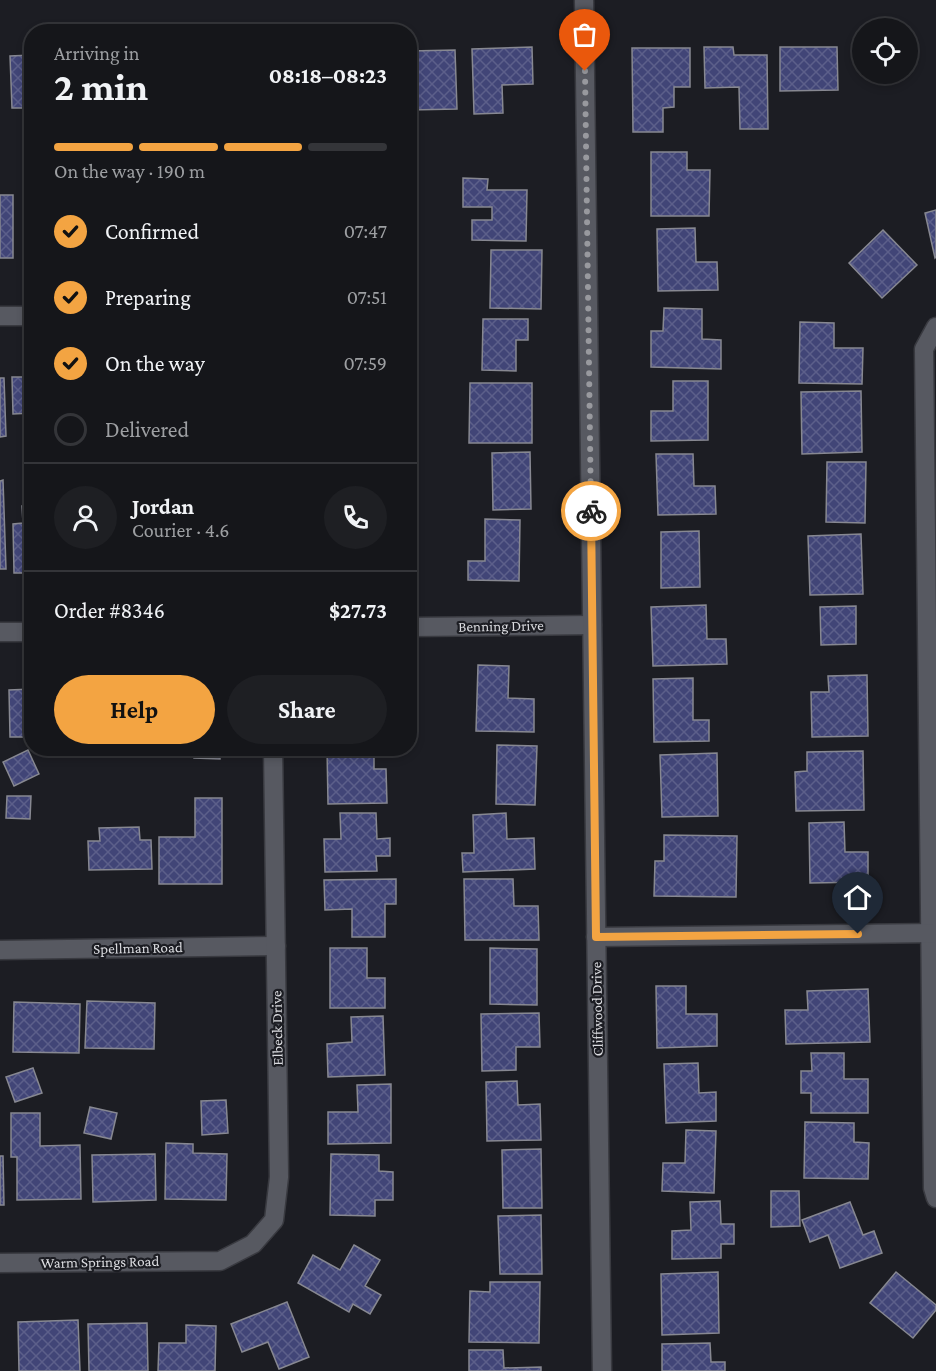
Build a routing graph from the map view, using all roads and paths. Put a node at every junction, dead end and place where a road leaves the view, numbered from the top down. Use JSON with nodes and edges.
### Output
{"nodes":[{"id":1,"x":584,"y":0,"type":"edge"},
{"id":2,"x":0,"y":316,"type":"edge"},
{"id":3,"x":24,"y":316,"type":"edge"},
{"id":4,"x":936,"y":327,"type":"edge"},
{"id":5,"x":932,"y":619,"type":"edge"},
{"id":6,"x":592,"y":625,"type":"junction"},
{"id":7,"x":417,"y":627,"type":"edge"},
{"id":8,"x":0,"y":632,"type":"edge"},
{"id":9,"x":24,"y":632,"type":"edge"},
{"id":10,"x":273,"y":756,"type":"edge"},
{"id":11,"x":933,"y":933,"type":"edge"},
{"id":12,"x":596,"y":937,"type":"junction"},
{"id":13,"x":276,"y":946,"type":"junction"},
{"id":14,"x":0,"y":950,"type":"edge"},
{"id":15,"x":936,"y":1198,"type":"edge"},
{"id":16,"x":201,"y":1261,"type":"joint"},
{"id":17,"x":0,"y":1263,"type":"edge"},
{"id":18,"x":602,"y":1371,"type":"edge"}],
"edges":[{"from":1,"to":6,"type":"street","name":"Cliffwood Drive"},
{"from":2,"to":3,"type":"street"},
{"from":4,"to":5,"type":"street"},
{"from":5,"to":11,"type":"street"},
{"from":6,"to":7,"type":"street","name":"Benning Drive"},
{"from":6,"to":12,"type":"street","name":"Cliffwood Drive"},
{"from":8,"to":9,"type":"street"},
{"from":10,"to":13,"type":"street","name":"Elbeck Drive"},
{"from":11,"to":12,"type":"street"},
{"from":11,"to":15,"type":"street"},
{"from":12,"to":18,"type":"street","name":"Cliffwood Drive"},
{"from":13,"to":14,"type":"street","name":"Spellman Road"},
{"from":13,"to":16,"type":"street","name":"Elbeck Drive"},
{"from":16,"to":17,"type":"street","name":"Warm Springs Road"}]}
